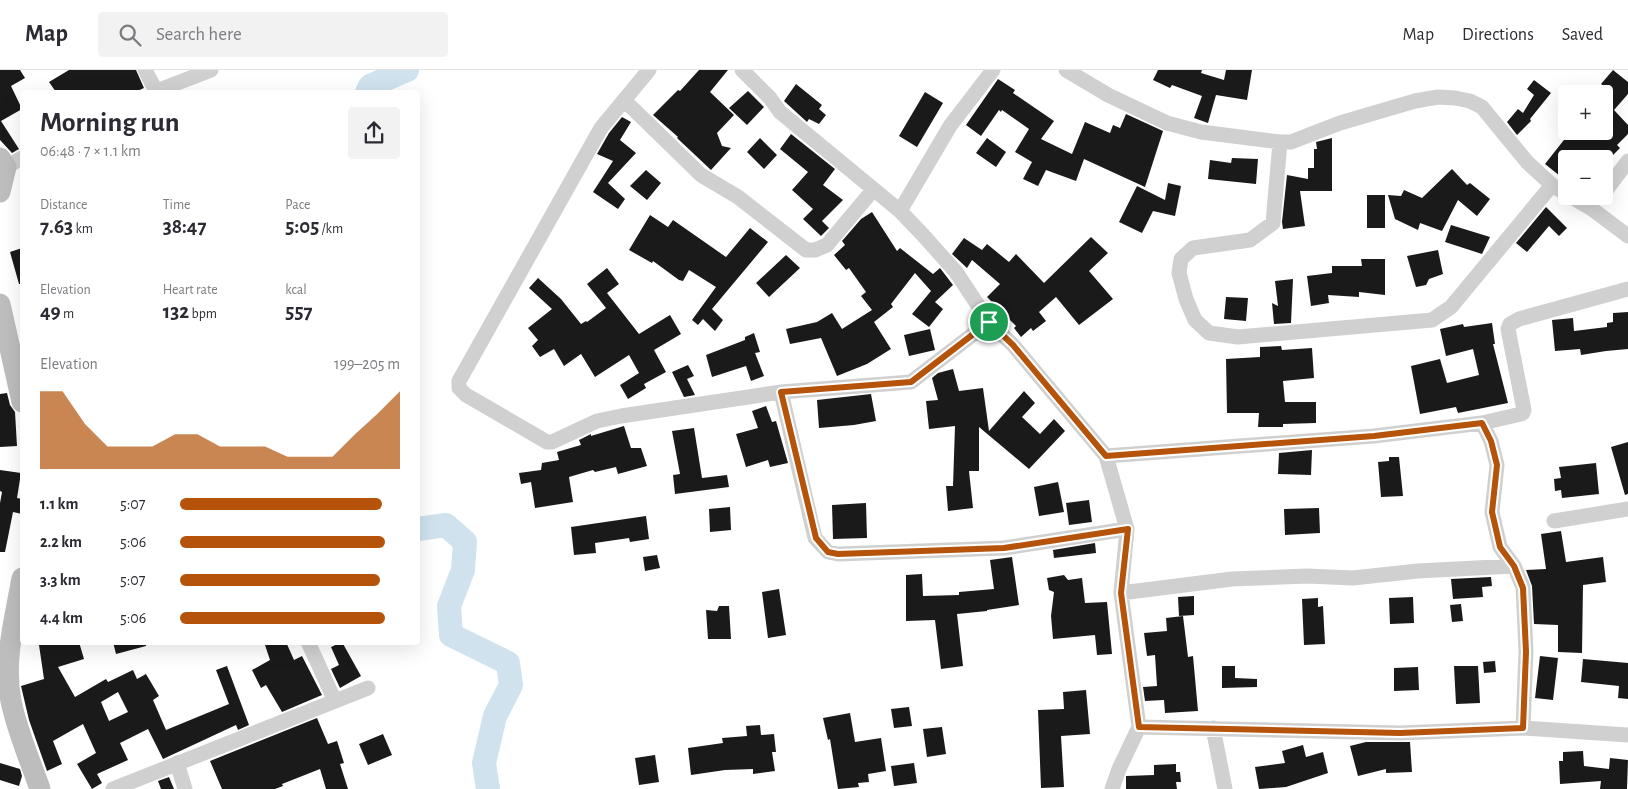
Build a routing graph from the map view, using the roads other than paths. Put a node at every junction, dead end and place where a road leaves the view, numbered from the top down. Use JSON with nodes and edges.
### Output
{"nodes":[{"id":1,"x":145,"y":70,"type":"edge"},
{"id":2,"x":211,"y":70,"type":"edge"},
{"id":3,"x":649,"y":70,"type":"edge"},
{"id":4,"x":742,"y":70,"type":"edge"},
{"id":5,"x":993,"y":70,"type":"edge"},
{"id":6,"x":1066,"y":70,"type":"edge"},
{"id":7,"x":154,"y":90,"type":"edge"},
{"id":8,"x":160,"y":90,"type":"edge"},
{"id":9,"x":624,"y":100,"type":"junction"},
{"id":10,"x":1280,"y":142,"type":"junction"},
{"id":11,"x":9,"y":161,"type":"edge"},
{"id":12,"x":1628,"y":161,"type":"edge"},
{"id":13,"x":1613,"y":181,"type":"edge"},
{"id":14,"x":1552,"y":185,"type":"junction"},
{"id":15,"x":1558,"y":189,"type":"edge"},
{"id":16,"x":873,"y":190,"type":"junction"},
{"id":17,"x":0,"y":192,"type":"edge"},
{"id":18,"x":1585,"y":205,"type":"edge"},
{"id":19,"x":1595,"y":205,"type":"edge"},
{"id":20,"x":1592,"y":209,"type":"junction"},
{"id":21,"x":900,"y":211,"type":"junction"},
{"id":22,"x":1628,"y":236,"type":"edge"},
{"id":23,"x":1628,"y":289,"type":"edge"},
{"id":24,"x":0,"y":304,"type":"edge"},
{"id":25,"x":989,"y":322,"type":"junction"},
{"id":26,"x":781,"y":392,"type":"junction"},
{"id":27,"x":20,"y":393,"type":"edge"},
{"id":28,"x":1482,"y":423,"type":"junction"},
{"id":29,"x":1106,"y":456,"type":"junction"},
{"id":30,"x":1628,"y":509,"type":"edge"},
{"id":31,"x":1554,"y":521,"type":"dead end"},
{"id":32,"x":1128,"y":529,"type":"junction"},
{"id":33,"x":1514,"y":566,"type":"junction"},
{"id":34,"x":20,"y":590,"type":"edge"},
{"id":35,"x":1121,"y":593,"type":"junction"},
{"id":36,"x":309,"y":645,"type":"edge"},
{"id":37,"x":368,"y":688,"type":"dead end"},
{"id":38,"x":335,"y":701,"type":"junction"},
{"id":39,"x":1139,"y":727,"type":"junction"},
{"id":40,"x":1213,"y":728,"type":"junction"},
{"id":41,"x":1523,"y":728,"type":"junction"},
{"id":42,"x":1628,"y":735,"type":"edge"},
{"id":43,"x":177,"y":763,"type":"junction"},
{"id":44,"x":40,"y":789,"type":"edge"},
{"id":45,"x":113,"y":789,"type":"edge"},
{"id":46,"x":185,"y":789,"type":"edge"},
{"id":47,"x":1112,"y":789,"type":"edge"},
{"id":48,"x":1224,"y":789,"type":"edge"}],
"edges":[{"from":1,"to":7,"type":"street"},
{"from":2,"to":8,"type":"street"},
{"from":3,"to":9,"type":"street"},
{"from":4,"to":16,"type":"street"},
{"from":5,"to":21,"type":"street"},
{"from":6,"to":10,"type":"street"},
{"from":9,"to":16,"type":"street"},
{"from":9,"to":26,"type":"street"},
{"from":10,"to":14,"type":"street"},
{"from":10,"to":14,"type":"street"},
{"from":11,"to":17,"type":"street"},
{"from":12,"to":13,"type":"street"},
{"from":14,"to":15,"type":"street"},
{"from":16,"to":21,"type":"street"},
{"from":18,"to":20,"type":"street"},
{"from":19,"to":20,"type":"street"},
{"from":20,"to":22,"type":"street"},
{"from":21,"to":25,"type":"street"},
{"from":23,"to":28,"type":"street"},
{"from":24,"to":27,"type":"street"},
{"from":25,"to":26,"type":"street"},
{"from":25,"to":29,"type":"street"},
{"from":26,"to":32,"type":"street"},
{"from":28,"to":29,"type":"street"},
{"from":28,"to":33,"type":"street"},
{"from":29,"to":32,"type":"street"},
{"from":30,"to":31,"type":"street"},
{"from":32,"to":35,"type":"street"},
{"from":33,"to":35,"type":"street"},
{"from":33,"to":41,"type":"street"},
{"from":34,"to":44,"type":"street"},
{"from":35,"to":39,"type":"street"},
{"from":36,"to":38,"type":"street"},
{"from":37,"to":38,"type":"street"},
{"from":38,"to":43,"type":"street"},
{"from":39,"to":40,"type":"street"},
{"from":39,"to":47,"type":"street"},
{"from":40,"to":41,"type":"street"},
{"from":40,"to":48,"type":"street"},
{"from":41,"to":42,"type":"street"},
{"from":43,"to":45,"type":"street"},
{"from":43,"to":46,"type":"street"}]}
